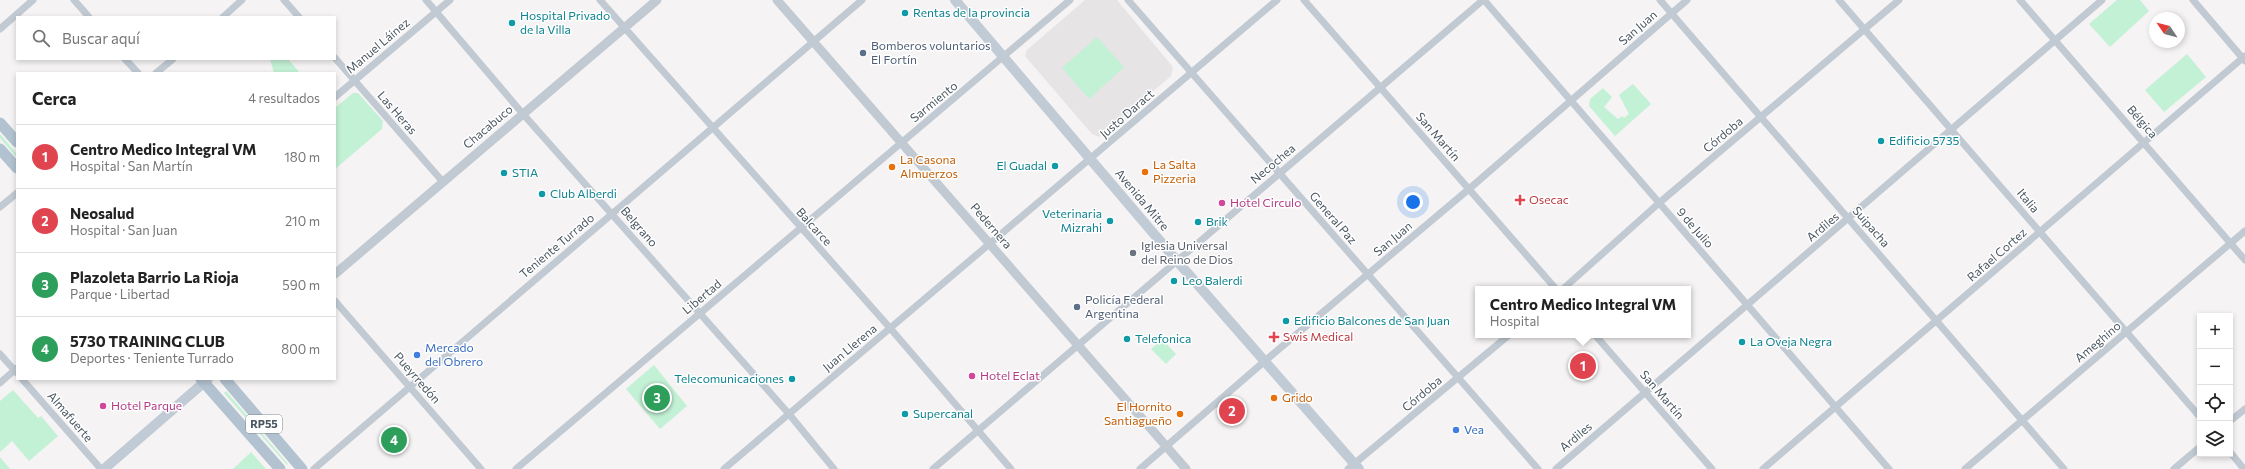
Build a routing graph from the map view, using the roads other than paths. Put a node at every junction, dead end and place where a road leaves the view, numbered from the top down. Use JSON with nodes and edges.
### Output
{"nodes":[{"id":1,"x":33,"y":0,"type":"edge"},
{"id":2,"x":74,"y":0,"type":"edge"},
{"id":3,"x":242,"y":0,"type":"edge"},
{"id":4,"x":284,"y":0,"type":"edge"},
{"id":5,"x":426,"y":0,"type":"edge"},
{"id":6,"x":450,"y":0,"type":"edge"},
{"id":7,"x":600,"y":0,"type":"edge"},
{"id":8,"x":657,"y":0,"type":"edge"},
{"id":9,"x":778,"y":0,"type":"edge"},
{"id":10,"x":862,"y":0,"type":"edge"},
{"id":11,"x":955,"y":0,"type":"edge"},
{"id":12,"x":1070,"y":0,"type":"edge"},
{"id":13,"x":1128,"y":0,"type":"edge"},
{"id":14,"x":1277,"y":0,"type":"edge"},
{"id":15,"x":1304,"y":0,"type":"edge"},
{"id":16,"x":1483,"y":0,"type":"edge"},
{"id":17,"x":1660,"y":0,"type":"edge"},
{"id":18,"x":1687,"y":0,"type":"edge"},
{"id":19,"x":1839,"y":0,"type":"edge"},
{"id":20,"x":1899,"y":0,"type":"edge"},
{"id":21,"x":2020,"y":0,"type":"edge"},
{"id":22,"x":2102,"y":0,"type":"edge"},
{"id":23,"x":2193,"y":0,"type":"edge"},
{"id":24,"x":436,"y":12,"type":"junction"},
{"id":25,"x":1671,"y":14,"type":"junction"},
{"id":26,"x":88,"y":16,"type":"edge"},
{"id":27,"x":224,"y":16,"type":"edge"},
{"id":28,"x":298,"y":16,"type":"edge"},
{"id":29,"x":624,"y":28,"type":"junction"},
{"id":30,"x":0,"y":29,"type":"edge"},
{"id":31,"x":1864,"y":29,"type":"junction"},
{"id":32,"x":2056,"y":39,"type":"junction"},
{"id":33,"x":814,"y":41,"type":"junction"},
{"id":34,"x":1005,"y":58,"type":"junction"},
{"id":35,"x":336,"y":59,"type":"edge"},
{"id":36,"x":2244,"y":59,"type":"edge"},
{"id":37,"x":126,"y":60,"type":"edge"},
{"id":38,"x":172,"y":60,"type":"edge"},
{"id":39,"x":137,"y":72,"type":"edge"},
{"id":40,"x":157,"y":72,"type":"edge"},
{"id":41,"x":1192,"y":73,"type":"junction"},
{"id":42,"x":354,"y":81,"type":"junction"},
{"id":43,"x":1381,"y":88,"type":"junction"},
{"id":44,"x":336,"y":96,"type":"edge"},
{"id":45,"x":1571,"y":101,"type":"junction"},
{"id":46,"x":523,"y":114,"type":"junction"},
{"id":47,"x":1761,"y":117,"type":"junction"},
{"id":48,"x":0,"y":122,"type":"edge"},
{"id":49,"x":713,"y":129,"type":"junction"},
{"id":50,"x":1953,"y":130,"type":"junction"},
{"id":51,"x":16,"y":141,"type":"edge"},
{"id":52,"x":902,"y":142,"type":"junction"},
{"id":53,"x":2145,"y":143,"type":"junction"},
{"id":54,"x":0,"y":149,"type":"edge"},
{"id":55,"x":1090,"y":160,"type":"junction"},
{"id":56,"x":16,"y":167,"type":"edge"},
{"id":57,"x":1280,"y":174,"type":"junction"},
{"id":58,"x":443,"y":182,"type":"junction"},
{"id":59,"x":1469,"y":189,"type":"junction"},
{"id":60,"x":16,"y":194,"type":"edge"},
{"id":61,"x":1659,"y":203,"type":"junction"},
{"id":62,"x":0,"y":207,"type":"edge"},
{"id":63,"x":612,"y":214,"type":"junction"},
{"id":64,"x":1849,"y":219,"type":"junction"},
{"id":65,"x":800,"y":228,"type":"junction"},
{"id":66,"x":2245,"y":231,"type":"edge"},
{"id":67,"x":2041,"y":233,"type":"junction"},
{"id":68,"x":2231,"y":243,"type":"junction"},
{"id":69,"x":990,"y":244,"type":"junction"},
{"id":70,"x":2245,"y":260,"type":"edge"},
{"id":71,"x":1177,"y":261,"type":"junction"},
{"id":72,"x":336,"y":273,"type":"edge"},
{"id":73,"x":1368,"y":275,"type":"junction"},
{"id":74,"x":1553,"y":286,"type":"edge"},
{"id":75,"x":1566,"y":286,"type":"edge"},
{"id":76,"x":336,"y":302,"type":"edge"},
{"id":77,"x":1747,"y":305,"type":"junction"},
{"id":78,"x":700,"y":313,"type":"junction"},
{"id":79,"x":1937,"y":321,"type":"junction"},
{"id":80,"x":890,"y":328,"type":"junction"},
{"id":81,"x":2127,"y":331,"type":"junction"},
{"id":82,"x":1505,"y":338,"type":"edge"},
{"id":83,"x":1599,"y":338,"type":"edge"},
{"id":84,"x":1078,"y":345,"type":"junction"},
{"id":85,"x":0,"y":354,"type":"edge"},
{"id":86,"x":1266,"y":360,"type":"junction"},
{"id":87,"x":16,"y":371,"type":"edge"},
{"id":88,"x":1458,"y":378,"type":"junction"},
{"id":89,"x":23,"y":380,"type":"edge"},
{"id":90,"x":205,"y":380,"type":"edge"},
{"id":91,"x":226,"y":380,"type":"edge"},
{"id":92,"x":0,"y":383,"type":"edge"},
{"id":93,"x":409,"y":386,"type":"junction"},
{"id":94,"x":1646,"y":393,"type":"junction"},
{"id":95,"x":1836,"y":408,"type":"junction"},
{"id":96,"x":2245,"y":409,"type":"edge"},
{"id":97,"x":2197,"y":413,"type":"edge"},
{"id":98,"x":789,"y":414,"type":"junction"},
{"id":99,"x":2233,"y":419,"type":"edge"},
{"id":100,"x":2022,"y":420,"type":"junction"},
{"id":101,"x":978,"y":431,"type":"junction"},
{"id":102,"x":1167,"y":447,"type":"junction"},
{"id":103,"x":2197,"y":450,"type":"edge"},
{"id":104,"x":2233,"y":456,"type":"edge"},
{"id":105,"x":1354,"y":467,"type":"edge"},
{"id":106,"x":101,"y":469,"type":"edge"},
{"id":107,"x":104,"y":469,"type":"edge"},
{"id":108,"x":280,"y":469,"type":"edge"},
{"id":109,"x":302,"y":469,"type":"edge"},
{"id":110,"x":314,"y":469,"type":"edge"},
{"id":111,"x":481,"y":469,"type":"edge"},
{"id":112,"x":516,"y":469,"type":"edge"},
{"id":113,"x":724,"y":469,"type":"edge"},
{"id":114,"x":834,"y":469,"type":"edge"},
{"id":115,"x":933,"y":469,"type":"edge"},
{"id":116,"x":1011,"y":469,"type":"edge"},
{"id":117,"x":1140,"y":469,"type":"edge"},
{"id":118,"x":1186,"y":469,"type":"edge"},
{"id":119,"x":1538,"y":469,"type":"edge"},
{"id":120,"x":1556,"y":469,"type":"edge"},
{"id":121,"x":1712,"y":469,"type":"edge"},
{"id":122,"x":1763,"y":469,"type":"edge"},
{"id":123,"x":1889,"y":469,"type":"edge"},
{"id":124,"x":1965,"y":469,"type":"edge"},
{"id":125,"x":2064,"y":469,"type":"edge"},
{"id":126,"x":2174,"y":469,"type":"edge"},
{"id":127,"x":2244,"y":469,"type":"edge"}],
"edges":[{"from":1,"to":30,"type":"street"},
{"from":2,"to":26,"type":"street"},
{"from":3,"to":27,"type":"street"},
{"from":4,"to":28,"type":"street"},
{"from":5,"to":24,"type":"street","name":"Belgrano"},
{"from":6,"to":24,"type":"street","name":"Manuel Láinez"},
{"from":7,"to":29,"type":"street","name":"Balcarce"},
{"from":8,"to":29,"type":"street","name":"Chacabuco"},
{"from":9,"to":33,"type":"street","name":"Pedernera"},
{"from":10,"to":33,"type":"street","name":"Teniente Turrado"},
{"from":11,"to":34,"type":"main road","name":"Avenida Mitre"},
{"from":12,"to":34,"type":"street","name":"Sarmiento"},
{"from":13,"to":41,"type":"street","name":"General Paz"},
{"from":14,"to":41,"type":"street","name":"Justo Daract"},
{"from":15,"to":43,"type":"street","name":"San Martín"},
{"from":16,"to":43,"type":"street","name":"Necochea"},
{"from":16,"to":45,"type":"street","name":"9 de Julio"},
{"from":17,"to":25,"type":"street","name":"Suipacha"},
{"from":18,"to":25,"type":"street","name":"San Juan"},
{"from":19,"to":31,"type":"street","name":"Italia"},
{"from":20,"to":31,"type":"street","name":"Córdoba"},
{"from":21,"to":32,"type":"street","name":"Bélgica"},
{"from":22,"to":32,"type":"street","name":"Ardiles"},
{"from":23,"to":36,"type":"street"},
{"from":24,"to":42,"type":"street","name":"Manuel Láinez"},
{"from":24,"to":46,"type":"street","name":"Belgrano"},
{"from":25,"to":45,"type":"street","name":"San Juan"},
{"from":25,"to":47,"type":"street","name":"Suipacha"},
{"from":29,"to":46,"type":"street","name":"Chacabuco"},
{"from":29,"to":49,"type":"street","name":"Balcarce"},
{"from":31,"to":47,"type":"street","name":"Córdoba"},
{"from":31,"to":50,"type":"street","name":"Italia"},
{"from":32,"to":50,"type":"street","name":"Ardiles"},
{"from":32,"to":53,"type":"street","name":"Bélgica"},
{"from":33,"to":49,"type":"street","name":"Teniente Turrado"},
{"from":33,"to":52,"type":"street","name":"Pedernera"},
{"from":34,"to":52,"type":"street","name":"Sarmiento"},
{"from":34,"to":55,"type":"main road","name":"Avenida Mitre"},
{"from":35,"to":42,"type":"street","name":"Las Heras"},
{"from":36,"to":53,"type":"street","name":"Rafael Cortez"},
{"from":37,"to":39,"type":"street"},
{"from":38,"to":40,"type":"street"},
{"from":41,"to":55,"type":"street","name":"Justo Daract"},
{"from":41,"to":57,"type":"street","name":"General Paz"},
{"from":42,"to":44,"type":"street","name":"Manuel Láinez"},
{"from":42,"to":58,"type":"street","name":"Las Heras"},
{"from":43,"to":57,"type":"street","name":"Necochea"},
{"from":43,"to":59,"type":"street","name":"San Martín"},
{"from":45,"to":59,"type":"street","name":"San Juan"},
{"from":45,"to":61,"type":"street","name":"9 de Julio"},
{"from":46,"to":58,"type":"street","name":"Chacabuco"},
{"from":46,"to":63,"type":"street","name":"Belgrano"},
{"from":47,"to":61,"type":"street","name":"Córdoba"},
{"from":47,"to":64,"type":"street","name":"Suipacha"},
{"from":48,"to":51,"type":"main road"},
{"from":49,"to":63,"type":"street","name":"Teniente Turrado"},
{"from":49,"to":65,"type":"street","name":"Balcarce"},
{"from":50,"to":64,"type":"street","name":"Ardiles"},
{"from":50,"to":67,"type":"street","name":"Italia"},
{"from":52,"to":65,"type":"street","name":"Libertad"},
{"from":52,"to":69,"type":"street","name":"Pedernera"},
{"from":53,"to":67,"type":"street","name":"Rafael Cortez"},
{"from":53,"to":68,"type":"street","name":"Bélgica"},
{"from":54,"to":56,"type":"main road"},
{"from":55,"to":69,"type":"street","name":"Justo Daract"},
{"from":55,"to":71,"type":"main road","name":"Avenida Mitre"},
{"from":57,"to":71,"type":"street","name":"Necochea"},
{"from":57,"to":73,"type":"street","name":"General Paz"},
{"from":58,"to":72,"type":"street","name":"Chacabuco"},
{"from":59,"to":73,"type":"street","name":"San Juan"},
{"from":59,"to":74,"type":"street","name":"San Martín"},
{"from":60,"to":62,"type":"street"},
{"from":61,"to":75,"type":"street","name":"Córdoba"},
{"from":61,"to":77,"type":"street","name":"9 de Julio"},
{"from":63,"to":78,"type":"street","name":"Belgrano"},
{"from":63,"to":93,"type":"street","name":"Teniente Turrado"},
{"from":64,"to":77,"type":"street","name":"Ardiles"},
{"from":64,"to":79,"type":"street","name":"Suipacha"},
{"from":65,"to":78,"type":"street","name":"Libertad"},
{"from":65,"to":80,"type":"street","name":"Balcarce"},
{"from":66,"to":68,"type":"street","name":"Ameghino"},
{"from":67,"to":79,"type":"street","name":"Rafael Cortez"},
{"from":67,"to":81,"type":"street","name":"Italia"},
{"from":68,"to":70,"type":"street","name":"Bélgica"},
{"from":68,"to":81,"type":"street","name":"Ameghino"},
{"from":69,"to":80,"type":"street","name":"Juan Llerena"},
{"from":69,"to":84,"type":"street","name":"Pedernera"},
{"from":71,"to":84,"type":"street","name":"Necochea"},
{"from":71,"to":86,"type":"main road","name":"Avenida Mitre"},
{"from":73,"to":86,"type":"street","name":"San Juan"},
{"from":73,"to":88,"type":"street","name":"General Paz"},
{"from":76,"to":93,"type":"street","name":"Pueyrredón"},
{"from":77,"to":94,"type":"street","name":"Ardiles"},
{"from":77,"to":95,"type":"street","name":"9 de Julio"},
{"from":78,"to":98,"type":"street","name":"Belgrano"},
{"from":78,"to":112,"type":"street","name":"Libertad"},
{"from":79,"to":95,"type":"street","name":"Rafael Cortez"},
{"from":79,"to":100,"type":"street","name":"Suipacha"},
{"from":80,"to":98,"type":"street","name":"Juan Llerena"},
{"from":80,"to":101,"type":"street","name":"Balcarce"},
{"from":81,"to":97,"type":"street","name":"Italia"},
{"from":81,"to":100,"type":"street","name":"Ameghino"},
{"from":82,"to":88,"type":"street","name":"Córdoba"},
{"from":83,"to":94,"type":"street","name":"San Martín"},
{"from":84,"to":101,"type":"street","name":"Necochea"},
{"from":84,"to":102,"type":"street","name":"Pedernera"},
{"from":85,"to":87,"type":"street"},
{"from":86,"to":102,"type":"street","name":"San Juan"},
{"from":86,"to":105,"type":"main road","name":"Avenida Mitre"},
{"from":87,"to":92,"type":"street"},
{"from":88,"to":105,"type":"street","name":"Córdoba"},
{"from":88,"to":119,"type":"street","name":"General Paz"},
{"from":89,"to":106,"type":"street","name":"Almafuerte"},
{"from":90,"to":107,"type":"main road"},
{"from":90,"to":108,"type":"main road","number":"RP55"},
{"from":91,"to":109,"type":"main road","number":"RP55"},
{"from":93,"to":110,"type":"street","name":"Teniente Turrado"},
{"from":93,"to":111,"type":"street","name":"Pueyrredón"},
{"from":94,"to":120,"type":"street","name":"Ardiles"},
{"from":94,"to":121,"type":"street","name":"San Martín"},
{"from":95,"to":122,"type":"street","name":"Rafael Cortez"},
{"from":95,"to":123,"type":"street","name":"9 de Julio"},
{"from":96,"to":99,"type":"street"},
{"from":98,"to":113,"type":"street","name":"Juan Llerena"},
{"from":98,"to":114,"type":"street","name":"Belgrano"},
{"from":100,"to":124,"type":"street","name":"Ameghino"},
{"from":100,"to":125,"type":"street","name":"Suipacha"},
{"from":101,"to":115,"type":"street","name":"Necochea"},
{"from":101,"to":116,"type":"street","name":"Balcarce"},
{"from":102,"to":117,"type":"street","name":"San Juan"},
{"from":102,"to":118,"type":"street","name":"Pedernera"},
{"from":103,"to":126,"type":"street"},
{"from":104,"to":127,"type":"street"}]}
